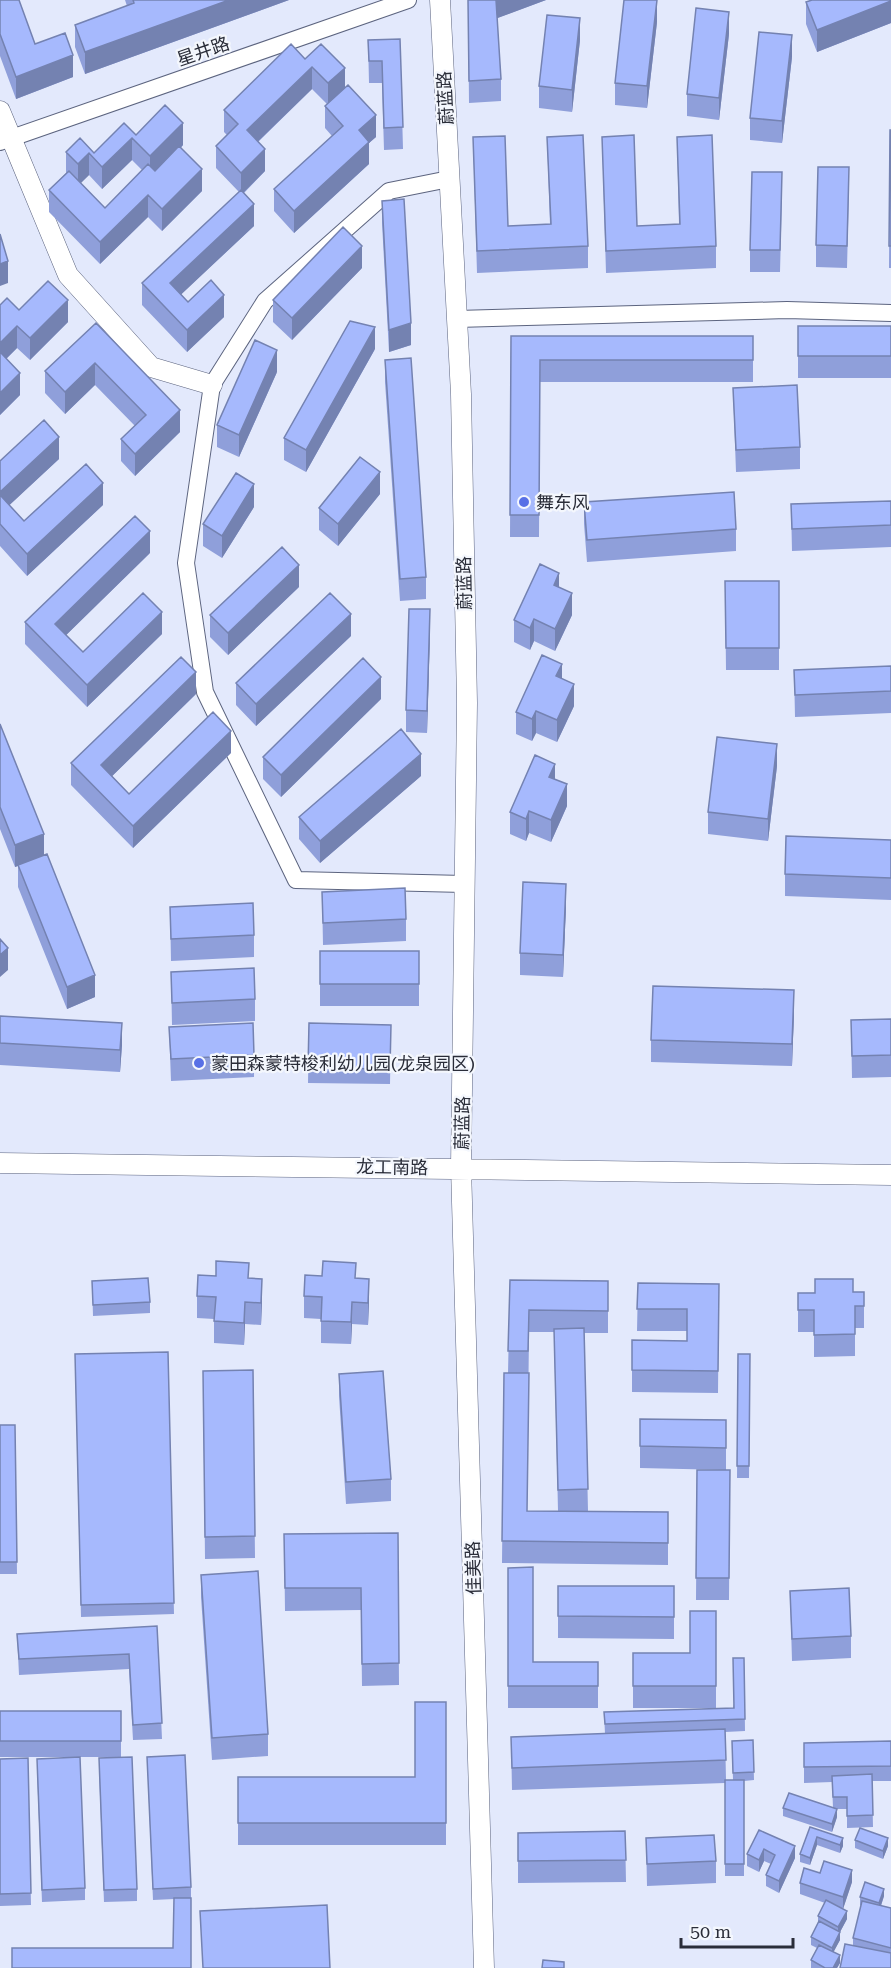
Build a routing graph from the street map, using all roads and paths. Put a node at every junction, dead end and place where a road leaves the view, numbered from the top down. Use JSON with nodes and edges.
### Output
{"nodes":[{"id":1,"x":408,"y":0,"type":"edge"},
{"id":2,"x":440,"y":0,"type":"edge"},
{"id":3,"x":0,"y":111,"type":"edge"},
{"id":4,"x":5,"y":140,"type":"edge"},
{"id":5,"x":449,"y":179,"type":"junction"},
{"id":6,"x":891,"y":313,"type":"edge"},
{"id":7,"x":457,"y":319,"type":"junction"},
{"id":8,"x":212,"y":385,"type":"junction"},
{"id":9,"x":464,"y":884,"type":"junction"},
{"id":10,"x":0,"y":1163,"type":"edge"},
{"id":11,"x":461,"y":1167,"type":"junction"},
{"id":12,"x":891,"y":1175,"type":"edge"},
{"id":13,"x":484,"y":1968,"type":"edge"}],
"edges":[{"from":1,"to":4,"type":"street","name":"星井路"},
{"from":2,"to":5,"type":"street","name":"蔚蓝路"},
{"from":3,"to":4,"type":"street"},
{"from":4,"to":8,"type":"street"},
{"from":5,"to":7,"type":"street","name":"蔚蓝路"},
{"from":5,"to":8,"type":"street"},
{"from":6,"to":7,"type":"street"},
{"from":7,"to":9,"type":"street","name":"蔚蓝路"},
{"from":8,"to":9,"type":"street"},
{"from":9,"to":11,"type":"street","name":"蔚蓝路"},
{"from":10,"to":11,"type":"street","name":"龙工南路"},
{"from":11,"to":12,"type":"street","name":"龙工南路"},
{"from":11,"to":13,"type":"street","name":"佳美路"}]}
